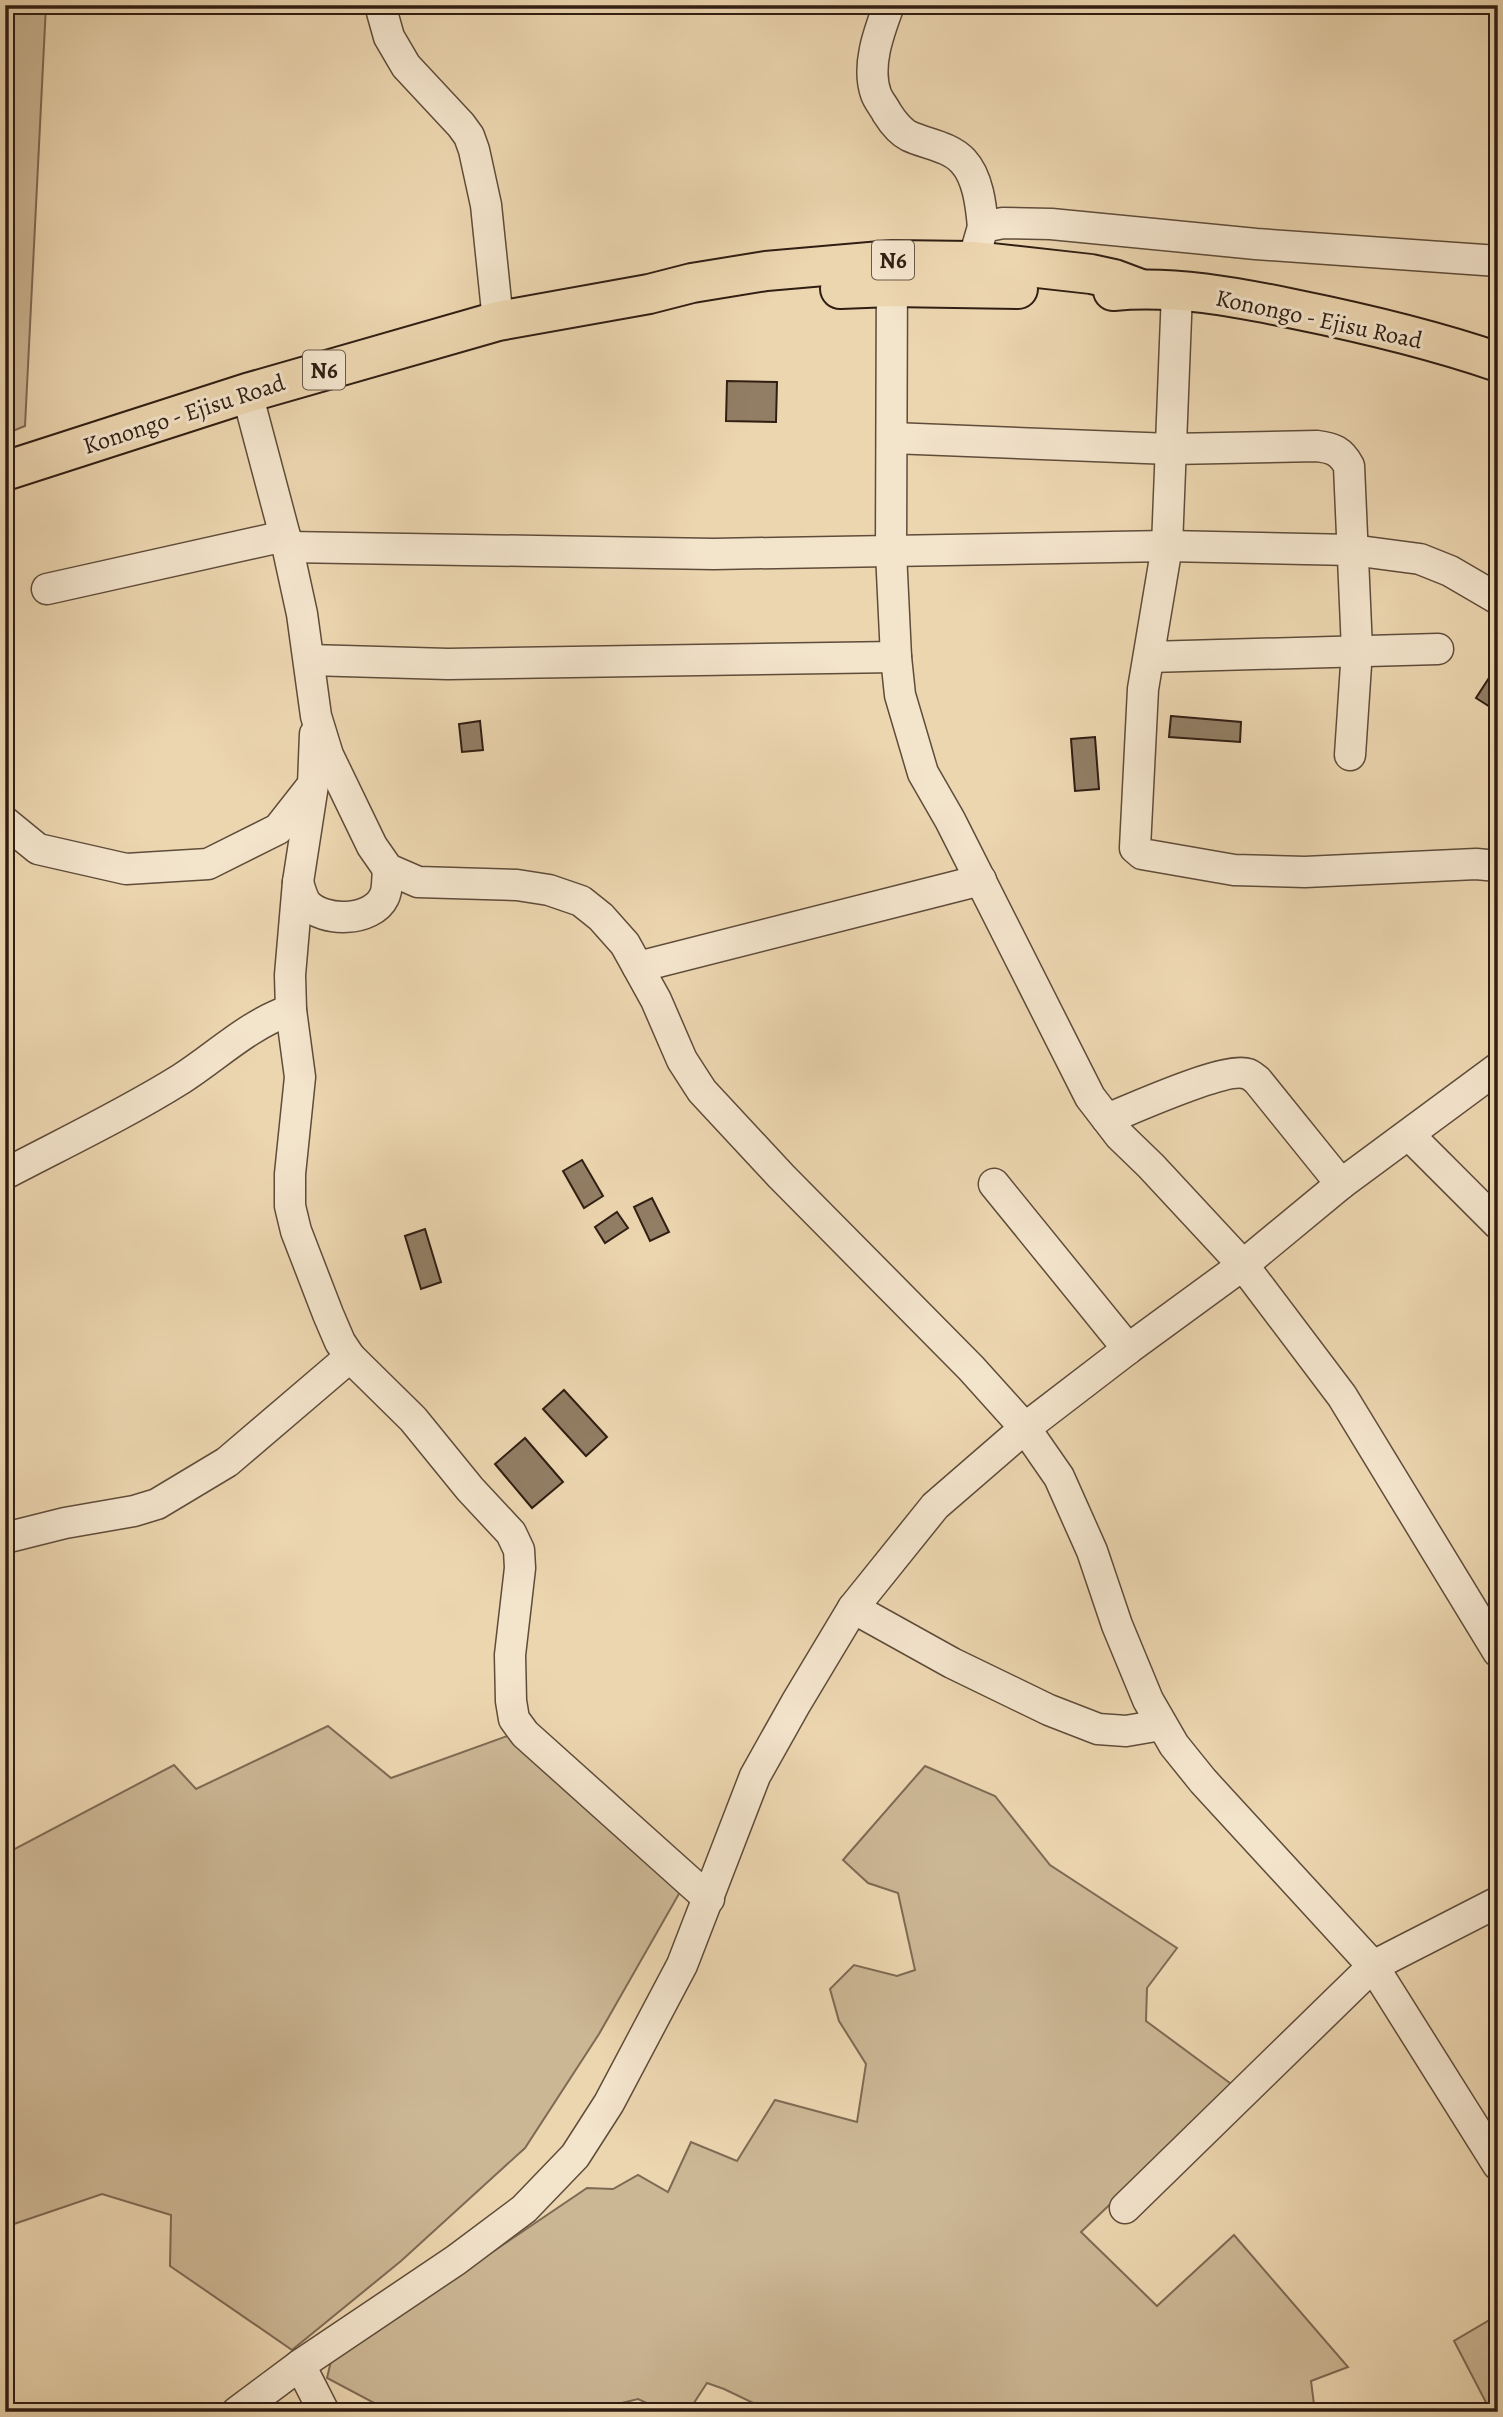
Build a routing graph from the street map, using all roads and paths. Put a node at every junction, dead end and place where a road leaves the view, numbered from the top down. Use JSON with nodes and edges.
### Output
{"nodes":[{"id":1,"x":380,"y":5,"type":"edge"},
{"id":2,"x":889,"y":5,"type":"edge"},
{"id":3,"x":978,"y":244,"type":"junction"},
{"id":4,"x":1498,"y":261,"type":"edge"},
{"id":5,"x":892,"y":274,"type":"junction"},
{"id":6,"x":1138,"y":288,"type":"junction"},
{"id":7,"x":1177,"y":292,"type":"junction"},
{"id":8,"x":498,"y":321,"type":"junction"},
{"id":9,"x":1498,"y":362,"type":"edge"},
{"id":10,"x":247,"y":393,"type":"junction"},
{"id":11,"x":892,"y":439,"type":"junction"},
{"id":12,"x":1171,"y":449,"type":"junction"},
{"id":13,"x":5,"y":471,"type":"edge"},
{"id":14,"x":287,"y":541,"type":"junction"},
{"id":15,"x":1167,"y":546,"type":"junction"},
{"id":16,"x":1352,"y":550,"type":"junction"},
{"id":17,"x":891,"y":552,"type":"junction"},
{"id":18,"x":47,"y":589,"type":"dead end"},
{"id":19,"x":1498,"y":599,"type":"edge"},
{"id":20,"x":1438,"y":649,"type":"dead end"},
{"id":21,"x":1357,"y":650,"type":"junction"},
{"id":22,"x":896,"y":657,"type":"junction"},
{"id":23,"x":1149,"y":657,"type":"junction"},
{"id":24,"x":309,"y":660,"type":"junction"},
{"id":25,"x":316,"y":716,"type":"junction"},
{"id":26,"x":1350,"y":755,"type":"dead end"},
{"id":27,"x":313,"y":785,"type":"junction"},
{"id":28,"x":5,"y":822,"type":"edge"},
{"id":29,"x":1498,"y":866,"type":"edge"},
{"id":30,"x":388,"y":869,"type":"junction"},
{"id":31,"x":981,"y":880,"type":"junction"},
{"id":32,"x":298,"y":882,"type":"junction"},
{"id":33,"x":638,"y":967,"type":"junction"},
{"id":34,"x":290,"y":1010,"type":"junction"},
{"id":35,"x":1498,"y":1068,"type":"edge"},
{"id":36,"x":1107,"y":1119,"type":"junction"},
{"id":37,"x":1409,"y":1135,"type":"junction"},
{"id":38,"x":5,"y":1174,"type":"edge"},
{"id":39,"x":994,"y":1184,"type":"dead end"},
{"id":40,"x":1341,"y":1184,"type":"junction"},
{"id":41,"x":1498,"y":1224,"type":"edge"},
{"id":42,"x":1244,"y":1265,"type":"junction"},
{"id":43,"x":1128,"y":1349,"type":"junction"},
{"id":44,"x":350,"y":1357,"type":"junction"},
{"id":45,"x":1025,"y":1428,"type":"junction"},
{"id":46,"x":5,"y":1538,"type":"edge"},
{"id":47,"x":853,"y":1608,"type":"junction"},
{"id":48,"x":1498,"y":1652,"type":"edge"},
{"id":49,"x":1161,"y":1725,"type":"junction"},
{"id":50,"x":709,"y":1899,"type":"junction"},
{"id":51,"x":1498,"y":1902,"type":"edge"},
{"id":52,"x":1373,"y":1966,"type":"junction"},
{"id":53,"x":1498,"y":2165,"type":"edge"},
{"id":54,"x":1125,"y":2208,"type":"dead end"},
{"id":55,"x":300,"y":2365,"type":"junction"},
{"id":56,"x":237,"y":2412,"type":"edge"},
{"id":57,"x":324,"y":2412,"type":"edge"}],
"edges":[{"from":1,"to":8,"type":"street"},
{"from":2,"to":3,"type":"street"},
{"from":3,"to":4,"type":"street"},
{"from":3,"to":5,"type":"highway","name":"Konongo - Ejisu Road","number":"N6"},
{"from":3,"to":6,"type":"highway","name":"Konongo - Ejisu Road","number":"N6"},
{"from":5,"to":6,"type":"highway","name":"Konongo - Ejisu Road","number":"N6"},
{"from":5,"to":8,"type":"highway","name":"Konongo - Ejisu Road","number":"N6"},
{"from":5,"to":11,"type":"street"},
{"from":6,"to":7,"type":"highway","name":"Konongo - Ejisu Road","number":"N6"},
{"from":7,"to":9,"type":"highway","name":"Konongo - Ejisu Road","number":"N6"},
{"from":7,"to":12,"type":"street"},
{"from":8,"to":10,"type":"highway","name":"Konongo - Ejisu Road","number":"N6"},
{"from":10,"to":13,"type":"highway","name":"Konongo - Ejisu Road","number":"N6"},
{"from":10,"to":14,"type":"street"},
{"from":11,"to":12,"type":"street"},
{"from":11,"to":17,"type":"street"},
{"from":12,"to":15,"type":"street"},
{"from":12,"to":16,"type":"street"},
{"from":14,"to":17,"type":"street"},
{"from":14,"to":18,"type":"street"},
{"from":14,"to":24,"type":"street"},
{"from":15,"to":16,"type":"street"},
{"from":15,"to":17,"type":"street"},
{"from":15,"to":23,"type":"street"},
{"from":16,"to":19,"type":"street"},
{"from":16,"to":21,"type":"street"},
{"from":17,"to":22,"type":"street"},
{"from":20,"to":21,"type":"street"},
{"from":21,"to":23,"type":"street"},
{"from":21,"to":26,"type":"street"},
{"from":22,"to":24,"type":"street"},
{"from":22,"to":31,"type":"street"},
{"from":23,"to":29,"type":"street"},
{"from":24,"to":25,"type":"street"},
{"from":25,"to":27,"type":"street"},
{"from":25,"to":30,"type":"street"},
{"from":27,"to":28,"type":"street"},
{"from":27,"to":32,"type":"street"},
{"from":30,"to":32,"type":"street"},
{"from":30,"to":33,"type":"street"},
{"from":31,"to":33,"type":"street"},
{"from":31,"to":36,"type":"street"},
{"from":32,"to":34,"type":"street"},
{"from":33,"to":45,"type":"street"},
{"from":34,"to":38,"type":"street"},
{"from":34,"to":44,"type":"street"},
{"from":35,"to":37,"type":"street"},
{"from":36,"to":40,"type":"street"},
{"from":36,"to":42,"type":"street"},
{"from":37,"to":40,"type":"street"},
{"from":37,"to":41,"type":"street"},
{"from":39,"to":43,"type":"street"},
{"from":40,"to":42,"type":"street"},
{"from":42,"to":43,"type":"street"},
{"from":42,"to":48,"type":"street"},
{"from":43,"to":45,"type":"street"},
{"from":44,"to":46,"type":"street"},
{"from":44,"to":50,"type":"street"},
{"from":45,"to":47,"type":"street"},
{"from":45,"to":49,"type":"street"},
{"from":47,"to":49,"type":"street"},
{"from":47,"to":50,"type":"street"},
{"from":49,"to":52,"type":"street"},
{"from":50,"to":55,"type":"street"},
{"from":51,"to":52,"type":"street"},
{"from":52,"to":53,"type":"street"},
{"from":52,"to":54,"type":"street"},
{"from":55,"to":56,"type":"street"},
{"from":55,"to":57,"type":"street"}]}
